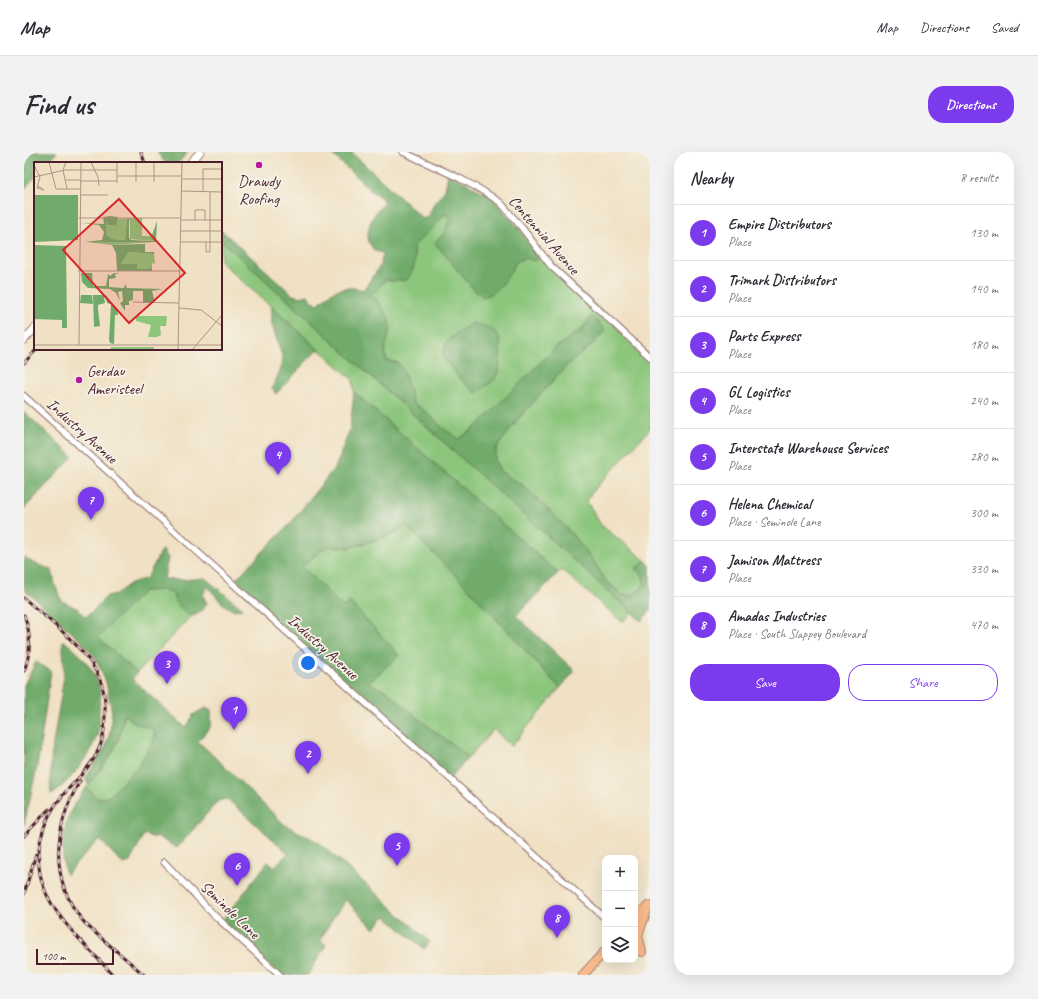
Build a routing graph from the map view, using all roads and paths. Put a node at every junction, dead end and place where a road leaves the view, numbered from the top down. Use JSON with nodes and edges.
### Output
{"nodes":[{"id":1,"x":200,"y":152,"type":"edge"},
{"id":2,"x":403,"y":152,"type":"edge"},
{"id":3,"x":191,"y":162,"type":"edge"},
{"id":4,"x":34,"y":329,"type":"edge"},
{"id":5,"x":24,"y":340,"type":"edge"},
{"id":6,"x":650,"y":357,"type":"edge"},
{"id":7,"x":24,"y":396,"type":"edge"},
{"id":8,"x":164,"y":862,"type":"dead end"},
{"id":9,"x":649,"y":904,"type":"edge"},
{"id":10,"x":602,"y":915,"type":"edge"},
{"id":11,"x":638,"y":916,"type":"edge"},
{"id":12,"x":638,"y":935,"type":"edge"},
{"id":13,"x":638,"y":935,"type":"edge"},
{"id":14,"x":638,"y":951,"type":"edge"},
{"id":15,"x":602,"y":955,"type":"edge"},
{"id":16,"x":280,"y":975,"type":"edge"},
{"id":17,"x":583,"y":975,"type":"edge"}],
"edges":[{"from":1,"to":3,"type":"street"},
{"from":2,"to":6,"type":"street","name":"Centennial Avenue"},
{"from":4,"to":5,"type":"street"},
{"from":7,"to":10,"type":"street","name":"Industry Avenue"},
{"from":8,"to":16,"type":"street","name":"Seminole Lane"},
{"from":9,"to":11,"type":"main road"},
{"from":9,"to":13,"type":"main road"},
{"from":12,"to":14,"type":"main road"},
{"from":15,"to":17,"type":"main road"}]}
